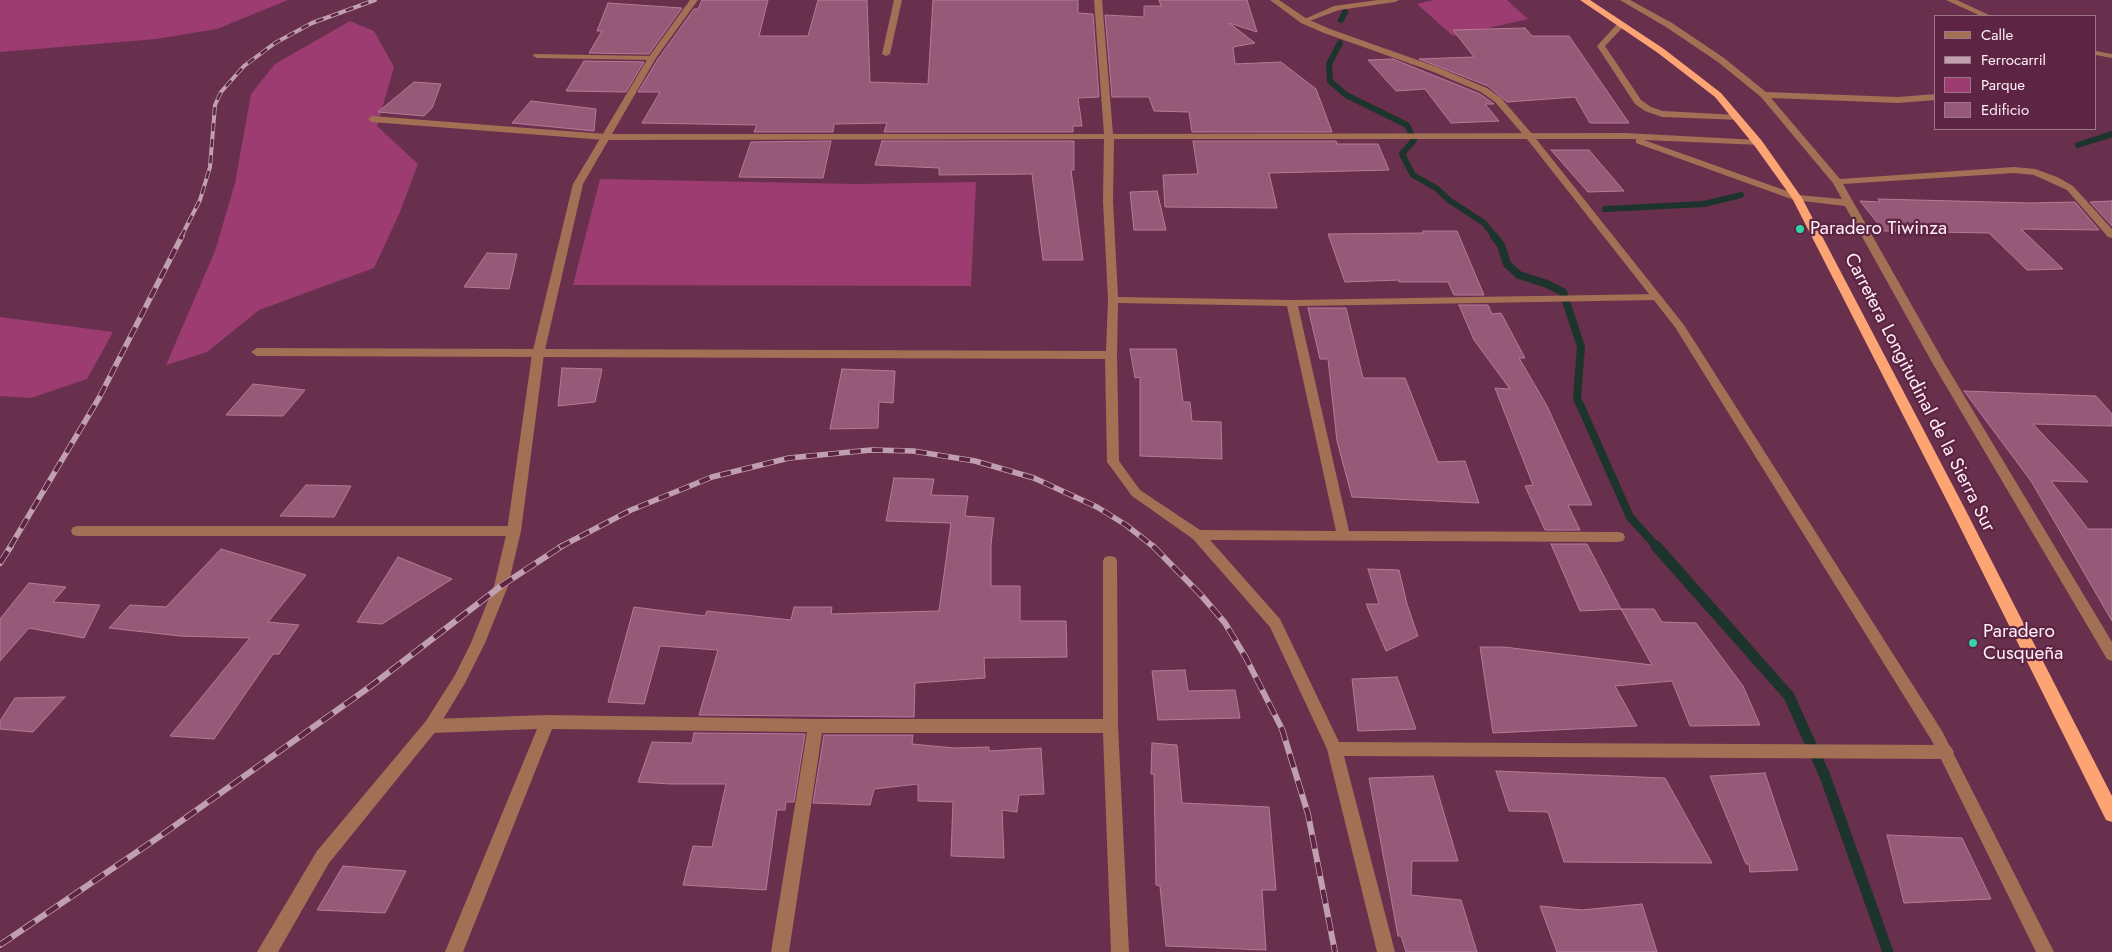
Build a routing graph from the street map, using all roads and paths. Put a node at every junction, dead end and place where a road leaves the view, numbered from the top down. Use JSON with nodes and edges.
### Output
{"nodes":[{"id":1,"x":694,"y":0,"type":"edge"},
{"id":2,"x":898,"y":0,"type":"edge"},
{"id":3,"x":1098,"y":0,"type":"edge"},
{"id":4,"x":1274,"y":0,"type":"edge"},
{"id":5,"x":1395,"y":0,"type":"edge"},
{"id":6,"x":1584,"y":0,"type":"edge"},
{"id":7,"x":1624,"y":0,"type":"edge"},
{"id":8,"x":1950,"y":0,"type":"edge"},
{"id":9,"x":1984,"y":15,"type":"edge"},
{"id":10,"x":1304,"y":21,"type":"junction"},
{"id":11,"x":1622,"y":24,"type":"junction"},
{"id":12,"x":886,"y":54,"type":"dead end"},
{"id":13,"x":2098,"y":55,"type":"edge"},
{"id":14,"x":538,"y":56,"type":"dead end"},
{"id":15,"x":2112,"y":56,"type":"edge"},
{"id":16,"x":652,"y":58,"type":"junction"},
{"id":17,"x":1764,"y":95,"type":"junction"},
{"id":18,"x":1934,"y":97,"type":"edge"},
{"id":19,"x":1738,"y":118,"type":"junction"},
{"id":20,"x":372,"y":119,"type":"dead end"},
{"id":21,"x":1625,"y":136,"type":"junction"},
{"id":22,"x":605,"y":137,"type":"junction"},
{"id":23,"x":1109,"y":137,"type":"junction"},
{"id":24,"x":1530,"y":137,"type":"junction"},
{"id":25,"x":1758,"y":143,"type":"junction"},
{"id":26,"x":1837,"y":182,"type":"junction"},
{"id":27,"x":1797,"y":198,"type":"junction"},
{"id":28,"x":1848,"y":203,"type":"junction"},
{"id":29,"x":2112,"y":235,"type":"edge"},
{"id":30,"x":1657,"y":297,"type":"junction"},
{"id":31,"x":1113,"y":300,"type":"junction"},
{"id":32,"x":1292,"y":303,"type":"junction"},
{"id":33,"x":258,"y":352,"type":"dead end"},
{"id":34,"x":538,"y":354,"type":"junction"},
{"id":35,"x":1111,"y":355,"type":"junction"},
{"id":36,"x":78,"y":531,"type":"dead end"},
{"id":37,"x":514,"y":531,"type":"junction"},
{"id":38,"x":1198,"y":535,"type":"junction"},
{"id":39,"x":1344,"y":537,"type":"junction"},
{"id":40,"x":1618,"y":537,"type":"dead end"},
{"id":41,"x":1110,"y":561,"type":"dead end"},
{"id":42,"x":2112,"y":656,"type":"edge"},
{"id":43,"x":547,"y":722,"type":"junction"},
{"id":44,"x":430,"y":726,"type":"junction"},
{"id":45,"x":816,"y":726,"type":"junction"},
{"id":46,"x":1110,"y":726,"type":"junction"},
{"id":47,"x":1335,"y":749,"type":"junction"},
{"id":48,"x":1946,"y":752,"type":"junction"},
{"id":49,"x":2112,"y":814,"type":"edge"},
{"id":50,"x":266,"y":952,"type":"edge"},
{"id":51,"x":454,"y":952,"type":"edge"},
{"id":52,"x":780,"y":952,"type":"edge"},
{"id":53,"x":1120,"y":952,"type":"edge"},
{"id":54,"x":1386,"y":952,"type":"edge"},
{"id":55,"x":2045,"y":952,"type":"edge"}],
"edges":[{"from":1,"to":16,"type":"street"},
{"from":2,"to":12,"type":"street"},
{"from":3,"to":23,"type":"street"},
{"from":4,"to":10,"type":"street"},
{"from":5,"to":10,"type":"street"},
{"from":6,"to":11,"type":"highway","name":"Carretera Longitudinal de la Sierra Sur"},
{"from":7,"to":17,"type":"street"},
{"from":8,"to":9,"type":"street"},
{"from":10,"to":24,"type":"street"},
{"from":11,"to":19,"type":"highway","name":"Carretera Longitudinal de la Sierra Sur"},
{"from":11,"to":19,"type":"street"},
{"from":13,"to":15,"type":"street"},
{"from":14,"to":16,"type":"street"},
{"from":16,"to":22,"type":"street"},
{"from":17,"to":18,"type":"street"},
{"from":17,"to":26,"type":"street"},
{"from":19,"to":25,"type":"highway","name":"Carretera Longitudinal de la Sierra Sur"},
{"from":20,"to":22,"type":"street"},
{"from":21,"to":24,"type":"street"},
{"from":21,"to":25,"type":"street"},
{"from":21,"to":27,"type":"street"},
{"from":22,"to":23,"type":"street"},
{"from":22,"to":34,"type":"street"},
{"from":23,"to":24,"type":"street"},
{"from":23,"to":31,"type":"street"},
{"from":24,"to":30,"type":"street"},
{"from":25,"to":27,"type":"highway","name":"Carretera Longitudinal de la Sierra Sur"},
{"from":26,"to":28,"type":"street"},
{"from":26,"to":29,"type":"street"},
{"from":27,"to":28,"type":"street"},
{"from":27,"to":49,"type":"highway","name":"Carretera Longitudinal de la Sierra Sur"},
{"from":28,"to":42,"type":"street"},
{"from":30,"to":32,"type":"street"},
{"from":30,"to":48,"type":"street"},
{"from":31,"to":32,"type":"street"},
{"from":31,"to":35,"type":"street"},
{"from":32,"to":39,"type":"street"},
{"from":33,"to":34,"type":"street"},
{"from":34,"to":35,"type":"street"},
{"from":34,"to":37,"type":"street"},
{"from":35,"to":38,"type":"street"},
{"from":36,"to":37,"type":"street"},
{"from":37,"to":44,"type":"street"},
{"from":38,"to":39,"type":"street"},
{"from":38,"to":47,"type":"street"},
{"from":39,"to":40,"type":"street"},
{"from":41,"to":46,"type":"street"},
{"from":43,"to":44,"type":"street"},
{"from":43,"to":45,"type":"street"},
{"from":43,"to":51,"type":"street"},
{"from":44,"to":50,"type":"street"},
{"from":45,"to":46,"type":"street"},
{"from":45,"to":52,"type":"street"},
{"from":46,"to":53,"type":"street"},
{"from":47,"to":48,"type":"street"},
{"from":47,"to":54,"type":"street"},
{"from":48,"to":55,"type":"street"}]}
